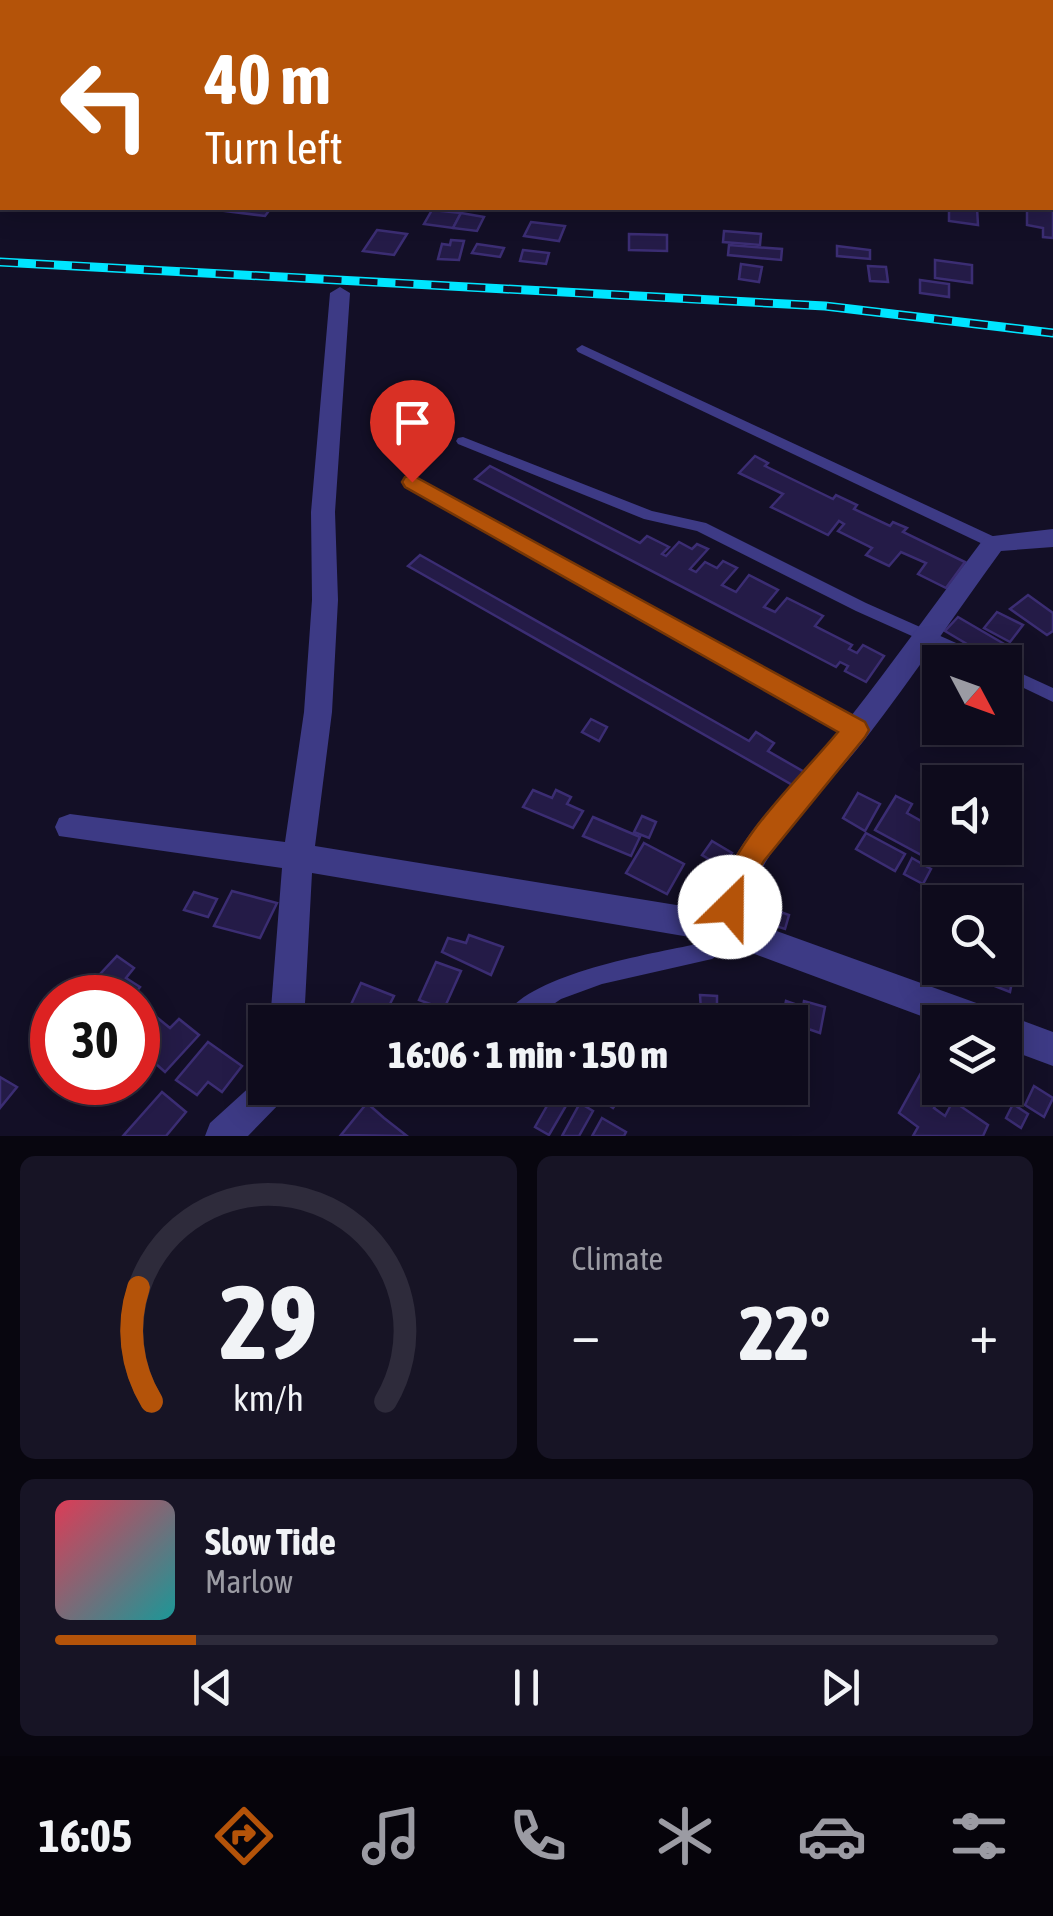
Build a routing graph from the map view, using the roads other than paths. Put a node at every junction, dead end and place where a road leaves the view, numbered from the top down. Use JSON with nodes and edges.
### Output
{"nodes":[{"id":1,"x":340,"y":293,"type":"dead end"},
{"id":2,"x":582,"y":349,"type":"dead end"},
{"id":3,"x":463,"y":440,"type":"dead end"},
{"id":4,"x":412,"y":482,"type":"dead end"},
{"id":5,"x":1053,"y":538,"type":"edge"},
{"id":6,"x":994,"y":543,"type":"junction"},
{"id":7,"x":926,"y":634,"type":"junction"},
{"id":8,"x":949,"y":645,"type":"edge"},
{"id":9,"x":1022,"y":680,"type":"edge"},
{"id":10,"x":1053,"y":695,"type":"edge"},
{"id":11,"x":856,"y":730,"type":"junction"},
{"id":12,"x":70,"y":827,"type":"dead end"},
{"id":13,"x":298,"y":857,"type":"junction"},
{"id":14,"x":725,"y":928,"type":"junction"},
{"id":15,"x":289,"y":1005,"type":"edge"},
{"id":16,"x":530,"y":1005,"type":"edge"},
{"id":17,"x":936,"y":1005,"type":"edge"},
{"id":18,"x":1022,"y":1037,"type":"edge"},
{"id":19,"x":1053,"y":1049,"type":"edge"},
{"id":20,"x":254,"y":1105,"type":"edge"},
{"id":21,"x":223,"y":1136,"type":"edge"}],
"edges":[{"from":1,"to":13,"type":"street"},
{"from":2,"to":6,"type":"lane"},
{"from":3,"to":7,"type":"lane"},
{"from":4,"to":11,"type":"lane"},
{"from":5,"to":6,"type":"street"},
{"from":6,"to":7,"type":"street"},
{"from":7,"to":8,"type":"lane"},
{"from":7,"to":11,"type":"street"},
{"from":9,"to":10,"type":"lane"},
{"from":11,"to":14,"type":"street"},
{"from":12,"to":13,"type":"street"},
{"from":13,"to":14,"type":"street"},
{"from":13,"to":15,"type":"street"},
{"from":14,"to":16,"type":"lane"},
{"from":14,"to":17,"type":"street"},
{"from":18,"to":19,"type":"street"},
{"from":20,"to":21,"type":"street"}]}
